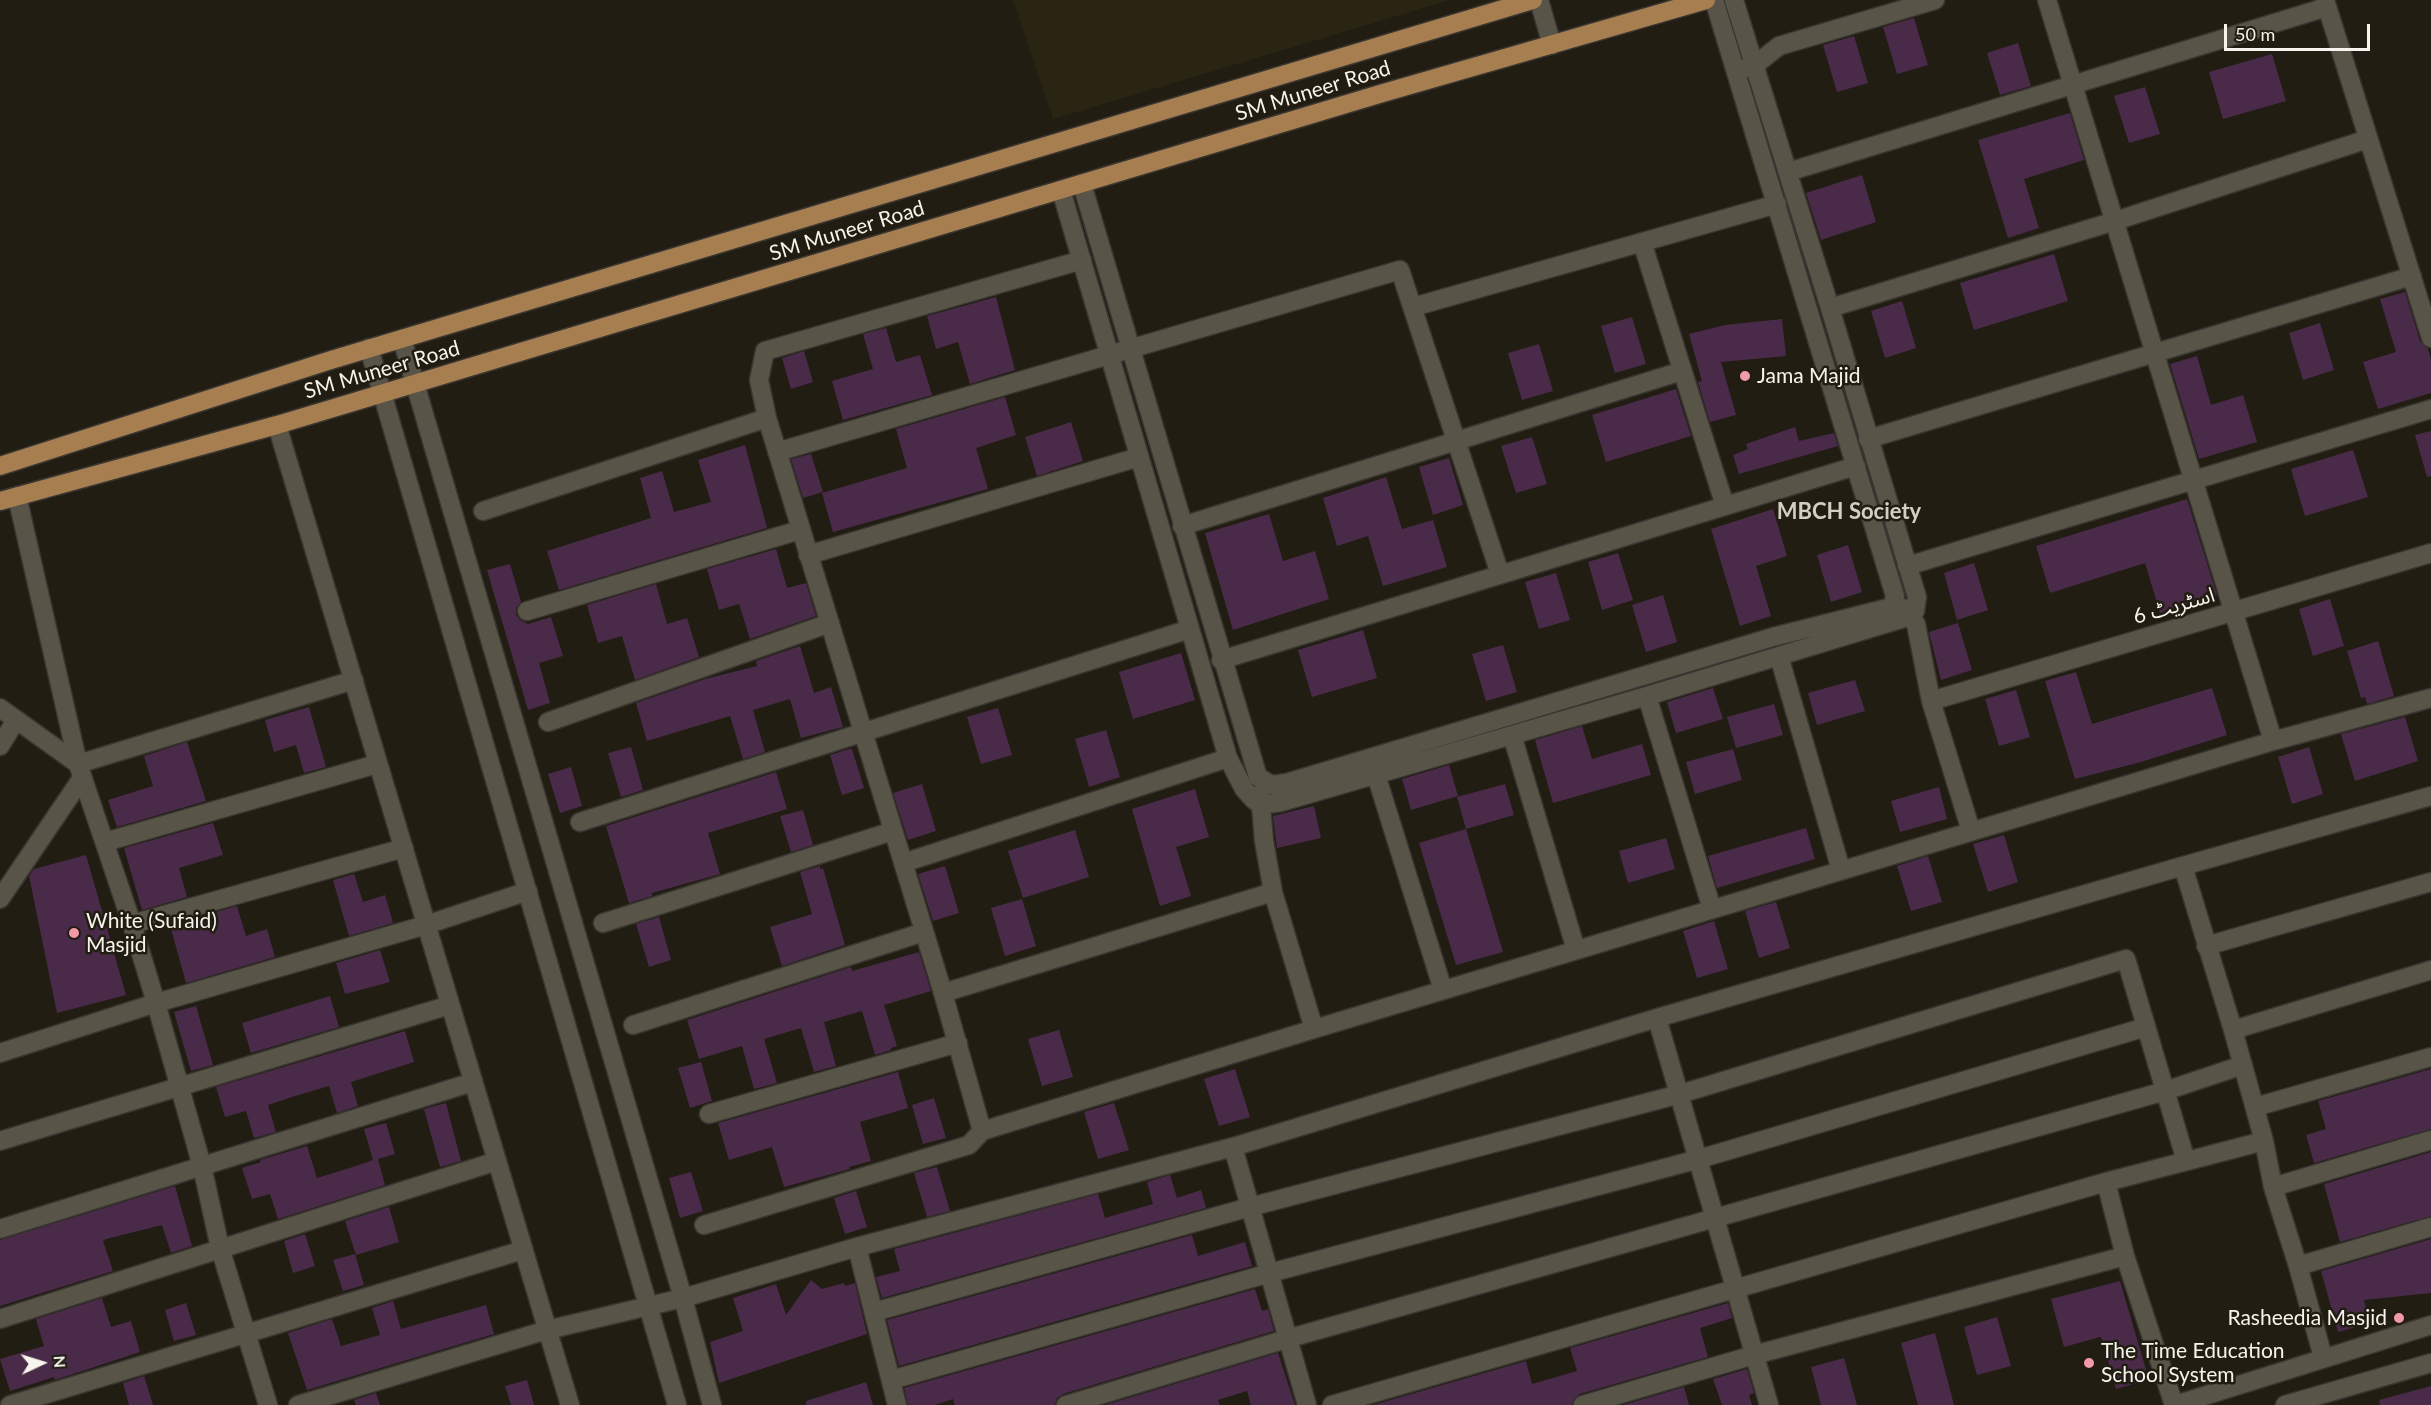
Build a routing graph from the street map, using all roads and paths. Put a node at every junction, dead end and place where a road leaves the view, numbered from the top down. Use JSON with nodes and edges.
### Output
{"nodes":[{"id":1,"x":1533,"y":0,"type":"edge"},
{"id":2,"x":1539,"y":0,"type":"edge"},
{"id":3,"x":1706,"y":0,"type":"edge"},
{"id":4,"x":1714,"y":0,"type":"edge"},
{"id":5,"x":1734,"y":0,"type":"edge"},
{"id":6,"x":1935,"y":0,"type":"edge"},
{"id":7,"x":2048,"y":0,"type":"edge"},
{"id":8,"x":2326,"y":3,"type":"edge"},
{"id":9,"x":1552,"y":45,"type":"junction"},
{"id":10,"x":1755,"y":65,"type":"junction"},
{"id":11,"x":1734,"y":71,"type":"junction"},
{"id":12,"x":2073,"y":85,"type":"junction"},
{"id":13,"x":2368,"y":139,"type":"junction"},
{"id":14,"x":1788,"y":172,"type":"junction"},
{"id":15,"x":1082,"y":184,"type":"junction"},
{"id":16,"x":1061,"y":190,"type":"junction"},
{"id":17,"x":1777,"y":204,"type":"junction"},
{"id":18,"x":2115,"y":221,"type":"junction"},
{"id":19,"x":1642,"y":242,"type":"junction"},
{"id":20,"x":1082,"y":260,"type":"junction"},
{"id":21,"x":2412,"y":276,"type":"junction"},
{"id":22,"x":1413,"y":307,"type":"junction"},
{"id":23,"x":1830,"y":308,"type":"junction"},
{"id":24,"x":2431,"y":338,"type":"edge"},
{"id":25,"x":402,"y":339,"type":"junction"},
{"id":26,"x":369,"y":348,"type":"junction"},
{"id":27,"x":1132,"y":348,"type":"junction"},
{"id":28,"x":1108,"y":354,"type":"junction"},
{"id":29,"x":2155,"y":355,"type":"junction"},
{"id":30,"x":1682,"y":371,"type":"junction"},
{"id":31,"x":415,"y":384,"type":"junction"},
{"id":32,"x":382,"y":393,"type":"junction"},
{"id":33,"x":2431,"y":409,"type":"edge"},
{"id":34,"x":766,"y":418,"type":"junction"},
{"id":35,"x":277,"y":425,"type":"junction"},
{"id":36,"x":1456,"y":439,"type":"junction"},
{"id":37,"x":1868,"y":440,"type":"junction"},
{"id":38,"x":777,"y":452,"type":"junction"},
{"id":39,"x":1139,"y":457,"type":"junction"},
{"id":40,"x":0,"y":466,"type":"edge"},
{"id":41,"x":1856,"y":466,"type":"junction"},
{"id":42,"x":2194,"y":480,"type":"junction"},
{"id":43,"x":8,"y":499,"type":"edge"},
{"id":44,"x":1725,"y":506,"type":"junction"},
{"id":45,"x":483,"y":511,"type":"dead end"},
{"id":46,"x":1182,"y":526,"type":"junction"},
{"id":47,"x":800,"y":530,"type":"junction"},
{"id":48,"x":2431,"y":553,"type":"edge"},
{"id":49,"x":808,"y":555,"type":"junction"},
{"id":50,"x":1906,"y":566,"type":"junction"},
{"id":51,"x":1500,"y":574,"type":"junction"},
{"id":52,"x":1894,"y":601,"type":"junction"},
{"id":53,"x":527,"y":611,"type":"dead end"},
{"id":54,"x":2234,"y":612,"type":"junction"},
{"id":55,"x":1911,"y":616,"type":"junction"},
{"id":56,"x":830,"y":623,"type":"junction"},
{"id":57,"x":1190,"y":629,"type":"junction"},
{"id":58,"x":1779,"y":656,"type":"junction"},
{"id":59,"x":1221,"y":660,"type":"junction"},
{"id":60,"x":354,"y":680,"type":"junction"},
{"id":61,"x":1647,"y":696,"type":"junction"},
{"id":62,"x":2431,"y":698,"type":"edge"},
{"id":63,"x":1930,"y":701,"type":"junction"},
{"id":64,"x":0,"y":708,"type":"edge"},
{"id":65,"x":16,"y":720,"type":"junction"},
{"id":66,"x":548,"y":722,"type":"dead end"},
{"id":67,"x":863,"y":732,"type":"junction"},
{"id":68,"x":1512,"y":735,"type":"junction"},
{"id":69,"x":2273,"y":741,"type":"junction"},
{"id":70,"x":0,"y":746,"type":"edge"},
{"id":71,"x":1228,"y":758,"type":"junction"},
{"id":72,"x":377,"y":764,"type":"junction"},
{"id":73,"x":1373,"y":766,"type":"junction"},
{"id":74,"x":80,"y":771,"type":"junction"},
{"id":75,"x":1258,"y":777,"type":"junction"},
{"id":76,"x":2431,"y":796,"type":"edge"},
{"id":77,"x":1261,"y":805,"type":"junction"},
{"id":78,"x":580,"y":822,"type":"dead end"},
{"id":79,"x":893,"y":831,"type":"junction"},
{"id":80,"x":1971,"y":831,"type":"junction"},
{"id":81,"x":105,"y":842,"type":"junction"},
{"id":82,"x":404,"y":848,"type":"junction"},
{"id":83,"x":903,"y":863,"type":"junction"},
{"id":84,"x":2183,"y":866,"type":"junction"},
{"id":85,"x":1841,"y":870,"type":"junction"},
{"id":86,"x":2431,"y":882,"type":"edge"},
{"id":87,"x":528,"y":891,"type":"junction"},
{"id":88,"x":1273,"y":892,"type":"junction"},
{"id":89,"x":0,"y":899,"type":"edge"},
{"id":90,"x":1712,"y":909,"type":"junction"},
{"id":91,"x":603,"y":923,"type":"dead end"},
{"id":92,"x":132,"y":924,"type":"junction"},
{"id":93,"x":426,"y":925,"type":"junction"},
{"id":94,"x":924,"y":932,"type":"junction"},
{"id":95,"x":2206,"y":946,"type":"junction"},
{"id":96,"x":1576,"y":950,"type":"junction"},
{"id":97,"x":2431,"y":970,"type":"edge"},
{"id":98,"x":1443,"y":990,"type":"junction"},
{"id":99,"x":943,"y":993,"type":"junction"},
{"id":100,"x":156,"y":1003,"type":"junction"},
{"id":101,"x":450,"y":1005,"type":"junction"},
{"id":102,"x":1658,"y":1018,"type":"junction"},
{"id":103,"x":633,"y":1025,"type":"dead end"},
{"id":104,"x":2146,"y":1027,"type":"junction"},
{"id":105,"x":1314,"y":1029,"type":"junction"},
{"id":106,"x":2233,"y":1030,"type":"junction"},
{"id":107,"x":958,"y":1043,"type":"junction"},
{"id":108,"x":0,"y":1053,"type":"edge"},
{"id":109,"x":2431,"y":1057,"type":"edge"},
{"id":110,"x":2243,"y":1065,"type":"junction"},
{"id":111,"x":473,"y":1082,"type":"junction"},
{"id":112,"x":178,"y":1085,"type":"junction"},
{"id":113,"x":2165,"y":1091,"type":"junction"},
{"id":114,"x":1680,"y":1094,"type":"junction"},
{"id":115,"x":2255,"y":1107,"type":"junction"},
{"id":116,"x":709,"y":1114,"type":"dead end"},
{"id":117,"x":982,"y":1131,"type":"junction"},
{"id":118,"x":2431,"y":1140,"type":"edge"},
{"id":119,"x":0,"y":1141,"type":"edge"},
{"id":120,"x":2264,"y":1141,"type":"junction"},
{"id":121,"x":1233,"y":1147,"type":"junction"},
{"id":122,"x":1699,"y":1159,"type":"junction"},
{"id":123,"x":497,"y":1161,"type":"junction"},
{"id":124,"x":2186,"y":1161,"type":"junction"},
{"id":125,"x":202,"y":1166,"type":"junction"},
{"id":126,"x":2106,"y":1182,"type":"junction"},
{"id":127,"x":2273,"y":1187,"type":"junction"},
{"id":128,"x":1250,"y":1207,"type":"junction"},
{"id":129,"x":1717,"y":1219,"type":"junction"},
{"id":130,"x":704,"y":1225,"type":"dead end"},
{"id":131,"x":2431,"y":1227,"type":"edge"},
{"id":132,"x":0,"y":1228,"type":"edge"},
{"id":133,"x":857,"y":1247,"type":"junction"},
{"id":134,"x":220,"y":1248,"type":"junction"},
{"id":135,"x":523,"y":1250,"type":"junction"},
{"id":136,"x":2125,"y":1256,"type":"junction"},
{"id":137,"x":2298,"y":1266,"type":"junction"},
{"id":138,"x":1270,"y":1273,"type":"junction"},
{"id":139,"x":1737,"y":1288,"type":"junction"},
{"id":140,"x":683,"y":1298,"type":"junction"},
{"id":141,"x":649,"y":1307,"type":"junction"},
{"id":142,"x":874,"y":1312,"type":"junction"},
{"id":143,"x":0,"y":1319,"type":"edge"},
{"id":144,"x":2431,"y":1325,"type":"edge"},
{"id":145,"x":547,"y":1330,"type":"junction"},
{"id":146,"x":246,"y":1333,"type":"junction"},
{"id":147,"x":1290,"y":1338,"type":"junction"},
{"id":148,"x":1754,"y":1355,"type":"junction"},
{"id":149,"x":2323,"y":1357,"type":"junction"},
{"id":150,"x":2431,"y":1363,"type":"edge"},
{"id":151,"x":891,"y":1380,"type":"junction"},
{"id":152,"x":10,"y":1405,"type":"edge"},
{"id":153,"x":268,"y":1405,"type":"edge"},
{"id":154,"x":298,"y":1405,"type":"edge"},
{"id":155,"x":570,"y":1405,"type":"edge"},
{"id":156,"x":677,"y":1405,"type":"edge"},
{"id":157,"x":712,"y":1405,"type":"edge"},
{"id":158,"x":897,"y":1405,"type":"edge"},
{"id":159,"x":1066,"y":1405,"type":"edge"},
{"id":160,"x":1307,"y":1405,"type":"edge"},
{"id":161,"x":1332,"y":1405,"type":"edge"},
{"id":162,"x":1583,"y":1405,"type":"edge"},
{"id":163,"x":1769,"y":1405,"type":"edge"},
{"id":164,"x":2174,"y":1405,"type":"edge"},
{"id":165,"x":2285,"y":1405,"type":"edge"}],
"edges":[{"from":1,"to":25,"type":"main road","name":"SM Muneer Road"},
{"from":2,"to":9,"type":"street"},
{"from":3,"to":9,"type":"main road","name":"SM Muneer Road"},
{"from":4,"to":11,"type":"street"},
{"from":5,"to":10,"type":"street"},
{"from":6,"to":10,"type":"street"},
{"from":7,"to":12,"type":"street"},
{"from":8,"to":12,"type":"street"},
{"from":8,"to":13,"type":"street"},
{"from":9,"to":15,"type":"main road","name":"SM Muneer Road"},
{"from":10,"to":11,"type":"street"},
{"from":10,"to":14,"type":"street"},
{"from":11,"to":17,"type":"street"},
{"from":12,"to":14,"type":"street"},
{"from":12,"to":18,"type":"street"},
{"from":13,"to":18,"type":"street"},
{"from":13,"to":21,"type":"street"},
{"from":14,"to":23,"type":"street"},
{"from":15,"to":16,"type":"main road","name":"SM Muneer Road"},
{"from":15,"to":27,"type":"street"},
{"from":16,"to":20,"type":"street"},
{"from":16,"to":31,"type":"main road","name":"SM Muneer Road"},
{"from":17,"to":19,"type":"street"},
{"from":17,"to":41,"type":"street"},
{"from":18,"to":23,"type":"street"},
{"from":18,"to":29,"type":"street"},
{"from":19,"to":22,"type":"street"},
{"from":19,"to":30,"type":"street"},
{"from":20,"to":28,"type":"street"},
{"from":20,"to":34,"type":"street"},
{"from":21,"to":24,"type":"street"},
{"from":21,"to":29,"type":"street"},
{"from":22,"to":27,"type":"street"},
{"from":22,"to":36,"type":"street"},
{"from":23,"to":37,"type":"street"},
{"from":25,"to":26,"type":"main road","name":"SM Muneer Road"},
{"from":25,"to":31,"type":"street"},
{"from":26,"to":32,"type":"street"},
{"from":26,"to":40,"type":"main road","name":"SM Muneer Road"},
{"from":27,"to":28,"type":"street"},
{"from":27,"to":46,"type":"street"},
{"from":28,"to":38,"type":"street"},
{"from":28,"to":39,"type":"street"},
{"from":29,"to":37,"type":"street"},
{"from":29,"to":42,"type":"street"},
{"from":30,"to":36,"type":"street"},
{"from":30,"to":44,"type":"street"},
{"from":31,"to":32,"type":"main road","name":"SM Muneer Road"},
{"from":31,"to":140,"type":"street"},
{"from":32,"to":35,"type":"main road","name":"SM Muneer Road"},
{"from":32,"to":87,"type":"street"},
{"from":33,"to":42,"type":"street"},
{"from":34,"to":38,"type":"street"},
{"from":34,"to":45,"type":"street"},
{"from":35,"to":43,"type":"main road","name":"SM Muneer Road"},
{"from":35,"to":60,"type":"street"},
{"from":36,"to":46,"type":"street"},
{"from":36,"to":51,"type":"street"},
{"from":37,"to":50,"type":"street"},
{"from":38,"to":47,"type":"street"},
{"from":39,"to":49,"type":"street"},
{"from":39,"to":57,"type":"street"},
{"from":41,"to":44,"type":"street"},
{"from":41,"to":52,"type":"street"},
{"from":42,"to":50,"type":"street"},
{"from":42,"to":54,"type":"street"},
{"from":43,"to":74,"type":"street"},
{"from":44,"to":51,"type":"street"},
{"from":46,"to":59,"type":"street"},
{"from":47,"to":49,"type":"street"},
{"from":47,"to":53,"type":"street"},
{"from":48,"to":54,"type":"street","name":"اسٹریٹ 6"},
{"from":49,"to":56,"type":"street"},
{"from":50,"to":55,"type":"street"},
{"from":51,"to":59,"type":"street"},
{"from":52,"to":55,"type":"street"},
{"from":52,"to":73,"type":"street"},
{"from":54,"to":63,"type":"street","name":"اسٹریٹ 6"},
{"from":54,"to":69,"type":"street"},
{"from":55,"to":58,"type":"street"},
{"from":55,"to":63,"type":"street"},
{"from":56,"to":66,"type":"street"},
{"from":56,"to":67,"type":"street"},
{"from":57,"to":67,"type":"street"},
{"from":57,"to":71,"type":"street"},
{"from":58,"to":61,"type":"street"},
{"from":58,"to":85,"type":"street"},
{"from":59,"to":75,"type":"street"},
{"from":60,"to":72,"type":"street"},
{"from":60,"to":74,"type":"street"},
{"from":61,"to":68,"type":"street"},
{"from":61,"to":90,"type":"street"},
{"from":62,"to":69,"type":"street"},
{"from":63,"to":80,"type":"street"},
{"from":64,"to":65,"type":"street"},
{"from":65,"to":70,"type":"street"},
{"from":65,"to":74,"type":"street"},
{"from":67,"to":78,"type":"street"},
{"from":67,"to":79,"type":"street"},
{"from":68,"to":73,"type":"street"},
{"from":68,"to":96,"type":"street"},
{"from":69,"to":80,"type":"street"},
{"from":71,"to":77,"type":"street"},
{"from":71,"to":83,"type":"street"},
{"from":72,"to":81,"type":"street"},
{"from":72,"to":82,"type":"street"},
{"from":73,"to":75,"type":"street"},
{"from":73,"to":77,"type":"street"},
{"from":73,"to":98,"type":"street"},
{"from":74,"to":81,"type":"street"},
{"from":74,"to":89,"type":"street"},
{"from":75,"to":77,"type":"street"},
{"from":76,"to":84,"type":"street"},
{"from":77,"to":88,"type":"street"},
{"from":79,"to":83,"type":"street"},
{"from":79,"to":91,"type":"street"},
{"from":80,"to":85,"type":"street"},
{"from":81,"to":92,"type":"street"},
{"from":82,"to":92,"type":"street"},
{"from":82,"to":93,"type":"street"},
{"from":83,"to":94,"type":"street"},
{"from":84,"to":95,"type":"street"},
{"from":84,"to":102,"type":"street"},
{"from":85,"to":90,"type":"street"},
{"from":86,"to":95,"type":"street"},
{"from":87,"to":93,"type":"street"},
{"from":87,"to":141,"type":"street"},
{"from":88,"to":99,"type":"street"},
{"from":88,"to":105,"type":"street"},
{"from":90,"to":96,"type":"street"},
{"from":92,"to":100,"type":"street"},
{"from":93,"to":100,"type":"street"},
{"from":93,"to":101,"type":"street"},
{"from":94,"to":99,"type":"street"},
{"from":94,"to":103,"type":"street"},
{"from":95,"to":106,"type":"street"},
{"from":96,"to":98,"type":"street"},
{"from":97,"to":106,"type":"street"},
{"from":98,"to":105,"type":"street"},
{"from":99,"to":107,"type":"street"},
{"from":100,"to":108,"type":"street"},
{"from":100,"to":112,"type":"street"},
{"from":101,"to":111,"type":"street"},
{"from":101,"to":112,"type":"street"},
{"from":102,"to":114,"type":"street"},
{"from":102,"to":121,"type":"street"},
{"from":104,"to":113,"type":"street"},
{"from":104,"to":114,"type":"street"},
{"from":104,"to":122,"type":"street"},
{"from":105,"to":117,"type":"street"},
{"from":106,"to":110,"type":"street"},
{"from":107,"to":116,"type":"street"},
{"from":107,"to":117,"type":"street"},
{"from":109,"to":115,"type":"street"},
{"from":110,"to":113,"type":"street"},
{"from":110,"to":115,"type":"street"},
{"from":111,"to":123,"type":"street"},
{"from":111,"to":125,"type":"street"},
{"from":112,"to":119,"type":"street"},
{"from":112,"to":125,"type":"street"},
{"from":113,"to":124,"type":"street"},
{"from":113,"to":129,"type":"street"},
{"from":114,"to":122,"type":"street"},
{"from":114,"to":128,"type":"street"},
{"from":115,"to":120,"type":"street"},
{"from":117,"to":130,"type":"street"},
{"from":118,"to":127,"type":"street"},
{"from":120,"to":124,"type":"street"},
{"from":120,"to":127,"type":"street"},
{"from":121,"to":128,"type":"street"},
{"from":121,"to":133,"type":"street"},
{"from":122,"to":129,"type":"street"},
{"from":122,"to":138,"type":"street"},
{"from":123,"to":134,"type":"street"},
{"from":123,"to":135,"type":"street"},
{"from":124,"to":126,"type":"street"},
{"from":125,"to":132,"type":"street"},
{"from":125,"to":134,"type":"street"},
{"from":126,"to":136,"type":"street"},
{"from":126,"to":139,"type":"street"},
{"from":127,"to":137,"type":"street"},
{"from":128,"to":138,"type":"street"},
{"from":128,"to":142,"type":"street"},
{"from":129,"to":139,"type":"street"},
{"from":129,"to":147,"type":"street"},
{"from":131,"to":137,"type":"street"},
{"from":133,"to":140,"type":"street"},
{"from":133,"to":142,"type":"street"},
{"from":134,"to":143,"type":"street"},
{"from":134,"to":146,"type":"street"},
{"from":135,"to":145,"type":"street"},
{"from":135,"to":146,"type":"street"},
{"from":136,"to":148,"type":"street"},
{"from":136,"to":164,"type":"street"},
{"from":137,"to":149,"type":"street"},
{"from":138,"to":147,"type":"street"},
{"from":138,"to":151,"type":"street"},
{"from":139,"to":148,"type":"street"},
{"from":139,"to":161,"type":"street"},
{"from":140,"to":141,"type":"street"},
{"from":140,"to":157,"type":"street"},
{"from":141,"to":145,"type":"street"},
{"from":141,"to":156,"type":"street"},
{"from":142,"to":151,"type":"street"},
{"from":144,"to":149,"type":"street"},
{"from":145,"to":154,"type":"street"},
{"from":145,"to":155,"type":"street"},
{"from":146,"to":152,"type":"street"},
{"from":146,"to":153,"type":"street"},
{"from":147,"to":159,"type":"street"},
{"from":147,"to":160,"type":"street"},
{"from":148,"to":162,"type":"street"},
{"from":148,"to":163,"type":"street"},
{"from":149,"to":164,"type":"street"},
{"from":150,"to":165,"type":"street"},
{"from":151,"to":158,"type":"street"}]}
